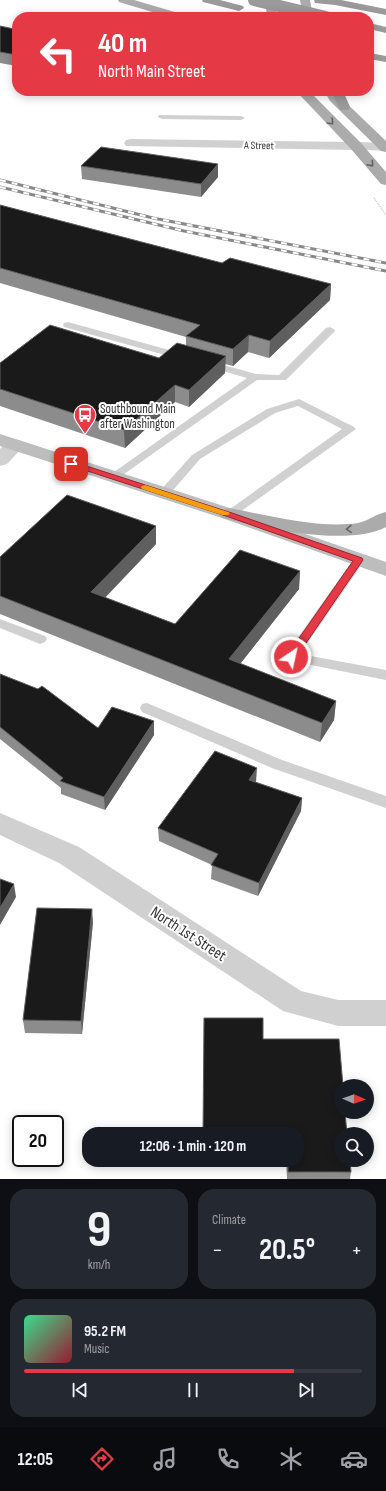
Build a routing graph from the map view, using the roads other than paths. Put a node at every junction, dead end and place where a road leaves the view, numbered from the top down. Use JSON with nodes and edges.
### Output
{"nodes":[{"id":1,"x":123,"y":0,"type":"edge"},
{"id":2,"x":208,"y":0,"type":"edge"},
{"id":3,"x":270,"y":0,"type":"edge"},
{"id":4,"x":305,"y":0,"type":"edge"},
{"id":5,"x":316,"y":0,"type":"edge"},
{"id":6,"x":335,"y":1,"type":"edge"},
{"id":7,"x":256,"y":8,"type":"edge"},
{"id":8,"x":164,"y":12,"type":"edge"},
{"id":9,"x":267,"y":12,"type":"edge"},
{"id":10,"x":271,"y":12,"type":"edge"},
{"id":11,"x":287,"y":12,"type":"edge"},
{"id":12,"x":307,"y":12,"type":"edge"},
{"id":13,"x":386,"y":12,"type":"edge"},
{"id":14,"x":374,"y":27,"type":"edge"},
{"id":15,"x":386,"y":30,"type":"edge"},
{"id":16,"x":374,"y":36,"type":"edge"},
{"id":17,"x":386,"y":38,"type":"edge"},
{"id":18,"x":374,"y":57,"type":"edge"},
{"id":19,"x":386,"y":59,"type":"edge"},
{"id":20,"x":374,"y":66,"type":"edge"},
{"id":21,"x":386,"y":66,"type":"edge"},
{"id":22,"x":307,"y":96,"type":"edge"},
{"id":23,"x":334,"y":96,"type":"edge"},
{"id":24,"x":339,"y":96,"type":"edge"},
{"id":25,"x":344,"y":107,"type":"junction"},
{"id":26,"x":162,"y":117,"type":"dead end"},
{"id":27,"x":241,"y":118,"type":"dead end"},
{"id":28,"x":131,"y":142,"type":"dead end"},
{"id":29,"x":356,"y":146,"type":"junction"},
{"id":30,"x":386,"y":148,"type":"edge"},
{"id":31,"x":386,"y":181,"type":"edge"},
{"id":32,"x":68,"y":325,"type":"dead end"},
{"id":33,"x":330,"y":330,"type":"dead end"},
{"id":34,"x":255,"y":377,"type":"junction"},
{"id":35,"x":8,"y":443,"type":"edge"},
{"id":36,"x":0,"y":460,"type":"edge"},
{"id":37,"x":114,"y":477,"type":"junction"},
{"id":38,"x":164,"y":493,"type":"junction"},
{"id":39,"x":229,"y":514,"type":"junction"},
{"id":40,"x":386,"y":518,"type":"edge"},
{"id":41,"x":359,"y":560,"type":"junction"},
{"id":42,"x":386,"y":569,"type":"edge"},
{"id":43,"x":0,"y":623,"type":"edge"},
{"id":44,"x":40,"y":639,"type":"dead end"},
{"id":45,"x":386,"y":675,"type":"edge"},
{"id":46,"x":147,"y":708,"type":"dead end"},
{"id":47,"x":386,"y":802,"type":"edge"},
{"id":48,"x":0,"y":822,"type":"edge"},
{"id":49,"x":386,"y":1013,"type":"edge"}],
"edges":[{"from":1,"to":8,"type":"main road"},
{"from":2,"to":7,"type":"highway"},
{"from":3,"to":10,"type":"main road"},
{"from":4,"to":12,"type":"main road"},
{"from":5,"to":6,"type":"highway"},
{"from":6,"to":13,"type":"highway"},
{"from":7,"to":9,"type":"highway"},
{"from":7,"to":11,"type":"highway","bridge":true},
{"from":14,"to":15,"type":"highway"},
{"from":16,"to":17,"type":"highway"},
{"from":18,"to":19,"type":"highway"},
{"from":20,"to":21,"type":"highway"},
{"from":22,"to":29,"type":"main road","one_way":true},
{"from":23,"to":25,"type":"main road"},
{"from":24,"to":25,"type":"highway"},
{"from":25,"to":30,"type":"main road"},
{"from":26,"to":27,"type":"lane"},
{"from":28,"to":29,"type":"street","name":"A Street"},
{"from":29,"to":30,"type":"street","name":"A Street"},
{"from":29,"to":31,"type":"main road","one_way":true},
{"from":32,"to":34,"type":"lane"},
{"from":33,"to":34,"type":"lane"},
{"from":34,"to":37,"type":"lane"},
{"from":35,"to":36,"type":"street"},
{"from":35,"to":37,"type":"main road"},
{"from":37,"to":38,"type":"main road"},
{"from":38,"to":39,"type":"main road"},
{"from":38,"to":39,"type":"lane"},
{"from":40,"to":39,"type":"main road","one_way":true},
{"from":39,"to":41,"type":"main road"},
{"from":41,"to":42,"type":"main road"},
{"from":41,"to":45,"type":"lane"},
{"from":43,"to":44,"type":"lane"},
{"from":46,"to":47,"type":"lane"},
{"from":48,"to":49,"type":"street","name":"North 1st Street"}]}
